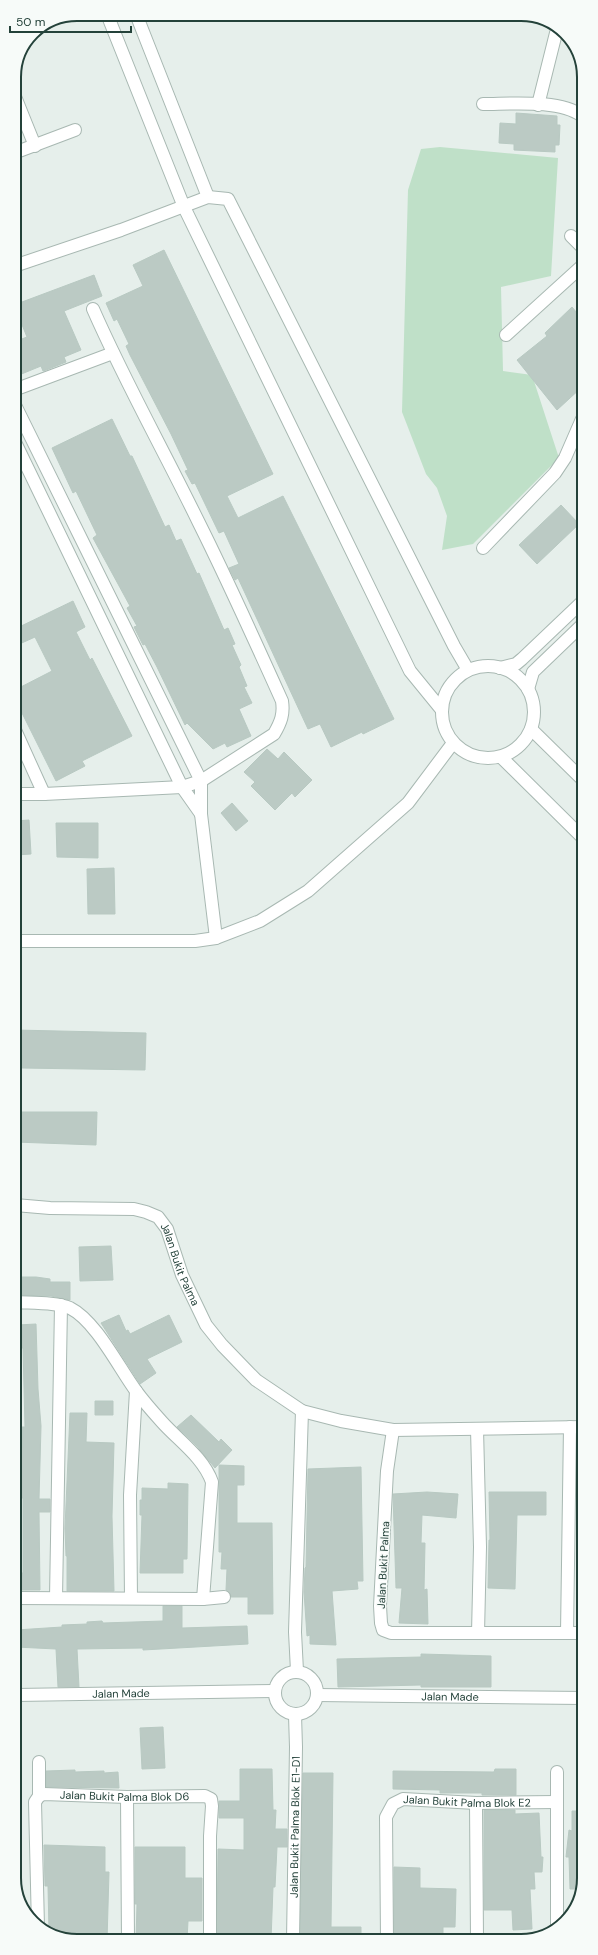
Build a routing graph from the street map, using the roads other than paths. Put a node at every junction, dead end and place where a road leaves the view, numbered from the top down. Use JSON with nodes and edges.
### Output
{"nodes":[{"id":1,"x":110,"y":21,"type":"edge"},
{"id":2,"x":139,"y":21,"type":"edge"},
{"id":3,"x":556,"y":33,"type":"dead end"},
{"id":4,"x":483,"y":104,"type":"dead end"},
{"id":5,"x":538,"y":105,"type":"junction"},
{"id":6,"x":21,"y":111,"type":"edge"},
{"id":7,"x":577,"y":112,"type":"edge"},
{"id":8,"x":75,"y":130,"type":"dead end"},
{"id":9,"x":35,"y":146,"type":"junction"},
{"id":10,"x":21,"y":151,"type":"edge"},
{"id":11,"x":208,"y":197,"type":"junction"},
{"id":12,"x":184,"y":207,"type":"junction"},
{"id":13,"x":571,"y":236,"type":"dead end"},
{"id":14,"x":577,"y":242,"type":"edge"},
{"id":15,"x":21,"y":264,"type":"edge"},
{"id":16,"x":577,"y":271,"type":"edge"},
{"id":17,"x":93,"y":309,"type":"dead end"},
{"id":18,"x":506,"y":335,"type":"dead end"},
{"id":19,"x":113,"y":353,"type":"junction"},
{"id":20,"x":21,"y":387,"type":"edge"},
{"id":21,"x":21,"y":417,"type":"edge"},
{"id":22,"x":577,"y":430,"type":"edge"},
{"id":23,"x":21,"y":454,"type":"edge"},
{"id":24,"x":483,"y":548,"type":"dead end"},
{"id":25,"x":577,"y":606,"type":"edge"},
{"id":26,"x":577,"y":630,"type":"edge"},
{"id":27,"x":500,"y":668,"type":"junction"},
{"id":28,"x":468,"y":670,"type":"junction"},
{"id":29,"x":528,"y":689,"type":"junction"},
{"id":30,"x":441,"y":709,"type":"junction"},
{"id":31,"x":531,"y":729,"type":"junction"},
{"id":32,"x":21,"y":743,"type":"edge"},
{"id":33,"x":452,"y":743,"type":"junction"},
{"id":34,"x":501,"y":757,"type":"junction"},
{"id":35,"x":577,"y":774,"type":"edge"},
{"id":36,"x":201,"y":781,"type":"junction"},
{"id":37,"x":182,"y":787,"type":"junction"},
{"id":38,"x":21,"y":794,"type":"edge"},
{"id":39,"x":44,"y":794,"type":"junction"},
{"id":40,"x":201,"y":814,"type":"junction"},
{"id":41,"x":577,"y":832,"type":"edge"},
{"id":42,"x":216,"y":938,"type":"junction"},
{"id":43,"x":21,"y":941,"type":"edge"},
{"id":44,"x":21,"y":1206,"type":"edge"},
{"id":45,"x":21,"y":1303,"type":"edge"},
{"id":46,"x":61,"y":1306,"type":"junction"},
{"id":47,"x":136,"y":1391,"type":"junction"},
{"id":48,"x":302,"y":1411,"type":"junction"},
{"id":49,"x":570,"y":1427,"type":"junction"},
{"id":50,"x":577,"y":1427,"type":"edge"},
{"id":51,"x":477,"y":1429,"type":"junction"},
{"id":52,"x":393,"y":1430,"type":"junction"},
{"id":53,"x":21,"y":1598,"type":"edge"},
{"id":54,"x":56,"y":1598,"type":"junction"},
{"id":55,"x":132,"y":1598,"type":"junction"},
{"id":56,"x":224,"y":1598,"type":"dead end"},
{"id":57,"x":203,"y":1599,"type":"junction"},
{"id":58,"x":478,"y":1633,"type":"junction"},
{"id":59,"x":567,"y":1633,"type":"junction"},
{"id":60,"x":577,"y":1633,"type":"edge"},
{"id":61,"x":297,"y":1671,"type":"junction"},
{"id":62,"x":274,"y":1691,"type":"junction"},
{"id":63,"x":21,"y":1695,"type":"edge"},
{"id":64,"x":317,"y":1695,"type":"junction"},
{"id":65,"x":577,"y":1698,"type":"edge"},
{"id":66,"x":295,"y":1715,"type":"junction"},
{"id":67,"x":38,"y":1762,"type":"dead end"},
{"id":68,"x":557,"y":1772,"type":"dead end"},
{"id":69,"x":39,"y":1796,"type":"junction"},
{"id":70,"x":127,"y":1797,"type":"junction"},
{"id":71,"x":557,"y":1802,"type":"junction"},
{"id":72,"x":476,"y":1803,"type":"junction"},
{"id":73,"x":38,"y":1918,"type":"edge"},
{"id":74,"x":557,"y":1921,"type":"edge"},
{"id":75,"x":128,"y":1934,"type":"edge"},
{"id":76,"x":210,"y":1934,"type":"edge"},
{"id":77,"x":293,"y":1934,"type":"edge"},
{"id":78,"x":386,"y":1934,"type":"edge"},
{"id":79,"x":477,"y":1934,"type":"edge"}],
"edges":[{"from":1,"to":12,"type":"street"},
{"from":2,"to":11,"type":"street"},
{"from":3,"to":5,"type":"street"},
{"from":4,"to":5,"type":"street"},
{"from":5,"to":7,"type":"street"},
{"from":6,"to":9,"type":"street"},
{"from":8,"to":9,"type":"street"},
{"from":9,"to":10,"type":"street"},
{"from":11,"to":12,"type":"street"},
{"from":11,"to":28,"type":"street"},
{"from":12,"to":15,"type":"street"},
{"from":12,"to":30,"type":"street"},
{"from":13,"to":14,"type":"street"},
{"from":16,"to":18,"type":"street"},
{"from":17,"to":19,"type":"street"},
{"from":19,"to":20,"type":"street"},
{"from":19,"to":36,"type":"street"},
{"from":21,"to":36,"type":"street"},
{"from":22,"to":24,"type":"street"},
{"from":23,"to":37,"type":"street"},
{"from":25,"to":27,"type":"street"},
{"from":26,"to":29,"type":"street"},
{"from":27,"to":28,"type":"street"},
{"from":27,"to":29,"type":"street"},
{"from":28,"to":30,"type":"street"},
{"from":29,"to":31,"type":"street"},
{"from":30,"to":33,"type":"street"},
{"from":31,"to":34,"type":"street"},
{"from":31,"to":35,"type":"street"},
{"from":32,"to":39,"type":"street"},
{"from":33,"to":34,"type":"street"},
{"from":33,"to":42,"type":"street"},
{"from":34,"to":41,"type":"street"},
{"from":36,"to":37,"type":"street"},
{"from":36,"to":40,"type":"street"},
{"from":37,"to":39,"type":"street"},
{"from":37,"to":40,"type":"street"},
{"from":38,"to":39,"type":"street"},
{"from":40,"to":42,"type":"street"},
{"from":42,"to":43,"type":"street"},
{"from":44,"to":48,"type":"street","name":"Jalan Bukit Palma"},
{"from":45,"to":46,"type":"street"},
{"from":46,"to":47,"type":"street"},
{"from":46,"to":54,"type":"street"},
{"from":47,"to":55,"type":"street"},
{"from":47,"to":57,"type":"street"},
{"from":48,"to":52,"type":"street","name":"Jalan Bukit Palma"},
{"from":48,"to":61,"type":"street"},
{"from":49,"to":50,"type":"street","name":"Jalan Bukit Palma"},
{"from":49,"to":51,"type":"street","name":"Jalan Bukit Palma"},
{"from":49,"to":59,"type":"street"},
{"from":51,"to":52,"type":"street","name":"Jalan Bukit Palma"},
{"from":51,"to":58,"type":"street"},
{"from":52,"to":58,"type":"street","name":"Jalan Bukit Palma"},
{"from":53,"to":54,"type":"street"},
{"from":54,"to":55,"type":"street"},
{"from":55,"to":57,"type":"street"},
{"from":56,"to":57,"type":"street"},
{"from":58,"to":59,"type":"street","name":"Jalan Bukit Palma"},
{"from":59,"to":60,"type":"street","name":"Jalan Bukit Palma"},
{"from":61,"to":62,"type":"street"},
{"from":61,"to":64,"type":"street"},
{"from":62,"to":63,"type":"street","name":"Jalan Made"},
{"from":62,"to":66,"type":"street"},
{"from":64,"to":65,"type":"street","name":"Jalan Made"},
{"from":64,"to":66,"type":"street"},
{"from":66,"to":77,"type":"street","name":"Jalan Bukit Palma Blok E1-D1"},
{"from":67,"to":69,"type":"street"},
{"from":68,"to":71,"type":"street"},
{"from":69,"to":70,"type":"street","name":"Jalan Bukit Palma Blok D6"},
{"from":69,"to":73,"type":"street"},
{"from":70,"to":75,"type":"street"},
{"from":70,"to":76,"type":"street","name":"Jalan Bukit Palma Blok D6"},
{"from":71,"to":72,"type":"street","name":"Jalan Bukit Palma Blok E2"},
{"from":71,"to":74,"type":"street"},
{"from":72,"to":78,"type":"street","name":"Jalan Bukit Palma Blok E2"},
{"from":72,"to":79,"type":"street"}]}
